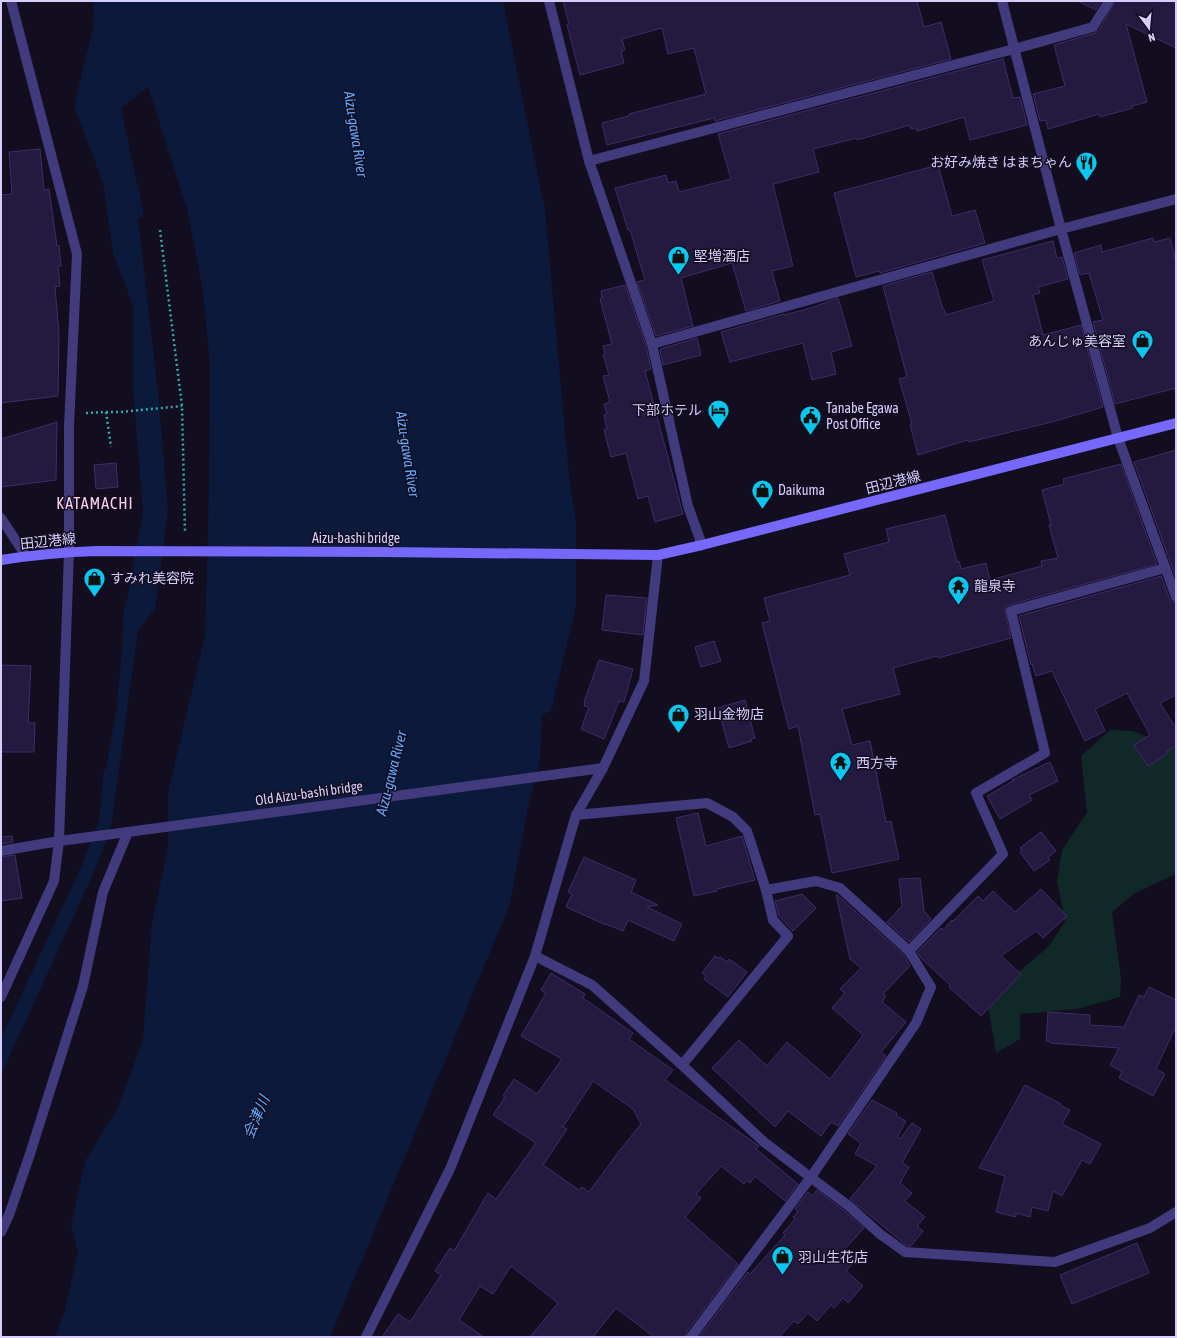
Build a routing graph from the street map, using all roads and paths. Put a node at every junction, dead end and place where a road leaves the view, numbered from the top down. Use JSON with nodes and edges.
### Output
{"nodes":[{"id":1,"x":11,"y":1,"type":"edge"},
{"id":2,"x":549,"y":1,"type":"edge"},
{"id":3,"x":1002,"y":1,"type":"edge"},
{"id":4,"x":1109,"y":1,"type":"edge"},
{"id":5,"x":1014,"y":49,"type":"junction"},
{"id":6,"x":589,"y":161,"type":"junction"},
{"id":7,"x":1176,"y":199,"type":"edge"},
{"id":8,"x":1061,"y":229,"type":"junction"},
{"id":9,"x":160,"y":230,"type":"dead end"},
{"id":10,"x":652,"y":344,"type":"junction"},
{"id":11,"x":182,"y":406,"type":"junction"},
{"id":12,"x":106,"y":412,"type":"junction"},
{"id":13,"x":70,"y":414,"type":"junction"},
{"id":14,"x":1176,"y":424,"type":"edge"},
{"id":15,"x":1118,"y":438,"type":"junction"},
{"id":16,"x":111,"y":447,"type":"dead end"},
{"id":17,"x":1,"y":518,"type":"edge"},
{"id":18,"x":702,"y":545,"type":"junction"},
{"id":19,"x":97,"y":551,"type":"joint"},
{"id":20,"x":69,"y":552,"type":"junction"},
{"id":21,"x":186,"y":552,"type":"junction"},
{"id":22,"x":616,"y":555,"type":"joint"},
{"id":23,"x":658,"y":555,"type":"junction"},
{"id":24,"x":26,"y":556,"type":"junction"},
{"id":25,"x":1,"y":560,"type":"edge"},
{"id":26,"x":1166,"y":568,"type":"junction"},
{"id":27,"x":1176,"y":597,"type":"edge"},
{"id":28,"x":603,"y":768,"type":"junction"},
{"id":29,"x":576,"y":815,"type":"junction"},
{"id":30,"x":128,"y":832,"type":"junction"},
{"id":31,"x":59,"y":841,"type":"junction"},
{"id":32,"x":1,"y":851,"type":"edge"},
{"id":33,"x":766,"y":890,"type":"junction"},
{"id":34,"x":908,"y":951,"type":"junction"},
{"id":35,"x":535,"y":956,"type":"junction"},
{"id":36,"x":1,"y":997,"type":"edge"},
{"id":37,"x":682,"y":1065,"type":"junction"},
{"id":38,"x":811,"y":1177,"type":"junction"},
{"id":39,"x":1176,"y":1212,"type":"edge"},
{"id":40,"x":1,"y":1232,"type":"edge"},
{"id":41,"x":366,"y":1337,"type":"edge"},
{"id":42,"x":691,"y":1337,"type":"edge"}],
"edges":[{"from":1,"to":13,"type":"street"},
{"from":2,"to":6,"type":"street"},
{"from":3,"to":5,"type":"street"},
{"from":4,"to":5,"type":"street"},
{"from":5,"to":6,"type":"street"},
{"from":5,"to":8,"type":"street"},
{"from":6,"to":10,"type":"street"},
{"from":7,"to":8,"type":"street"},
{"from":8,"to":10,"type":"street"},
{"from":8,"to":15,"type":"street"},
{"from":9,"to":11,"type":"path"},
{"from":10,"to":18,"type":"street"},
{"from":11,"to":12,"type":"path"},
{"from":11,"to":21,"type":"path"},
{"from":12,"to":13,"type":"path"},
{"from":12,"to":16,"type":"path"},
{"from":13,"to":20,"type":"street"},
{"from":14,"to":15,"type":"main road","name":"田辺港線"},
{"from":15,"to":18,"type":"main road","name":"田辺港線"},
{"from":15,"to":26,"type":"street"},
{"from":17,"to":24,"type":"street"},
{"from":18,"to":23,"type":"main road","name":"田辺港線"},
{"from":19,"to":20,"type":"main road","name":"田辺港線"},
{"from":19,"to":21,"type":"main road","name":"Aizu-bashi bridge"},
{"from":20,"to":24,"type":"main road","name":"田辺港線"},
{"from":20,"to":31,"type":"street"},
{"from":21,"to":22,"type":"main road","name":"Aizu-bashi bridge"},
{"from":22,"to":23,"type":"main road","name":"田辺港線"},
{"from":23,"to":28,"type":"street"},
{"from":24,"to":25,"type":"main road","name":"田辺港線"},
{"from":26,"to":27,"type":"street"},
{"from":26,"to":34,"type":"street"},
{"from":28,"to":29,"type":"street"},
{"from":28,"to":30,"type":"street","name":"Old Aizu-bashi bridge"},
{"from":29,"to":33,"type":"street"},
{"from":29,"to":35,"type":"street"},
{"from":30,"to":31,"type":"street","name":"Old Aizu-bashi bridge"},
{"from":30,"to":40,"type":"street"},
{"from":31,"to":32,"type":"street","name":"Old Aizu-bashi bridge"},
{"from":31,"to":36,"type":"street"},
{"from":33,"to":34,"type":"street"},
{"from":33,"to":37,"type":"street"},
{"from":34,"to":38,"type":"street"},
{"from":35,"to":37,"type":"street"},
{"from":35,"to":41,"type":"street"},
{"from":37,"to":38,"type":"street"},
{"from":38,"to":39,"type":"street"},
{"from":38,"to":42,"type":"street"}]}
